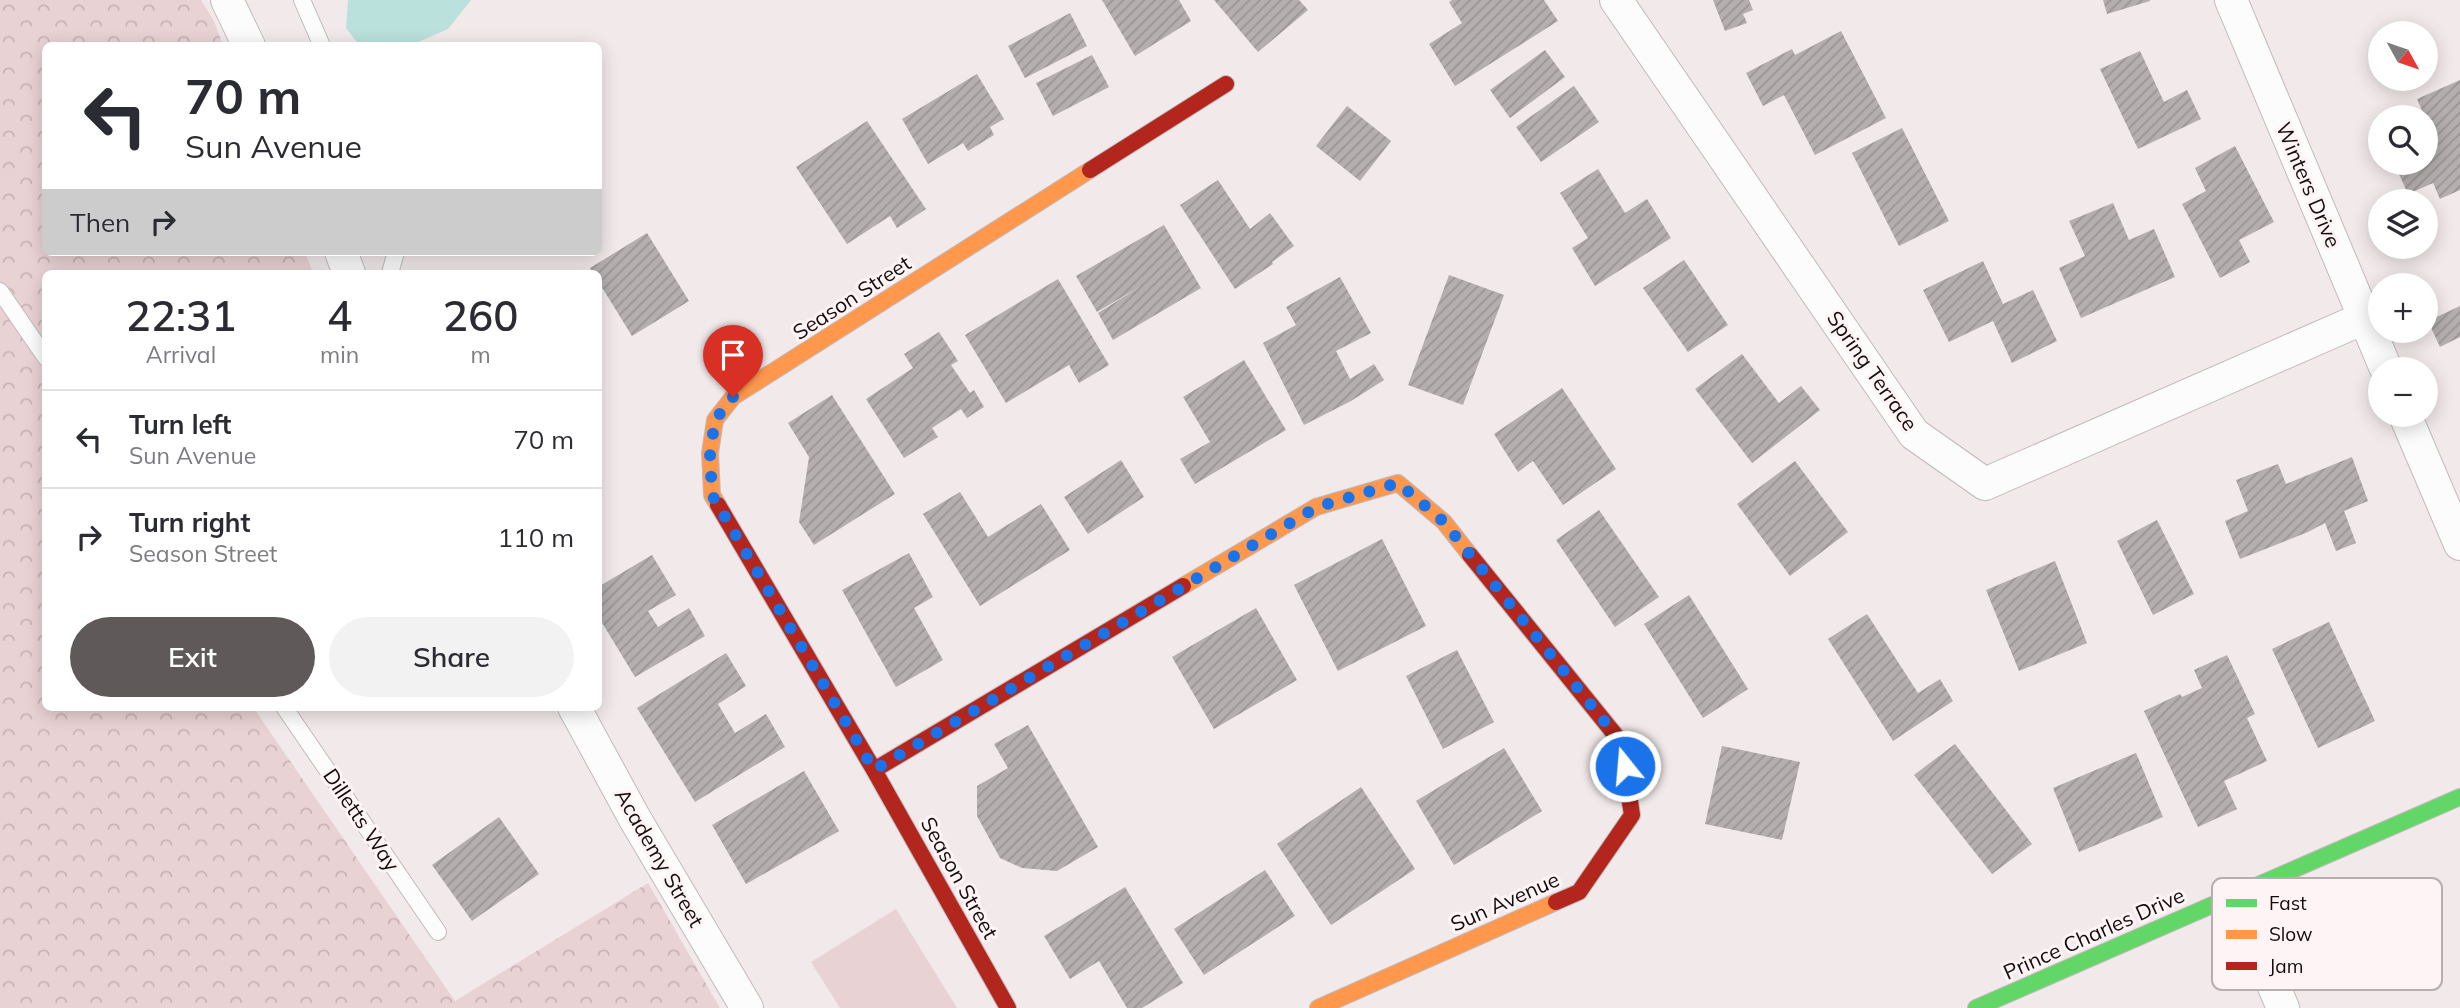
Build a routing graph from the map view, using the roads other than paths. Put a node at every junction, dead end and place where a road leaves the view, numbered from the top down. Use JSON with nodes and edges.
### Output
{"nodes":[{"id":1,"x":227,"y":0,"type":"edge"},
{"id":2,"x":302,"y":0,"type":"edge"},
{"id":3,"x":1616,"y":0,"type":"edge"},
{"id":4,"x":2231,"y":0,"type":"edge"},
{"id":5,"x":247,"y":42,"type":"edge"},
{"id":6,"x":320,"y":42,"type":"edge"},
{"id":7,"x":1226,"y":84,"type":"dead end"},
{"id":8,"x":0,"y":291,"type":"edge"},
{"id":9,"x":2364,"y":318,"type":"junction"},
{"id":10,"x":42,"y":352,"type":"edge"},
{"id":11,"x":2381,"y":357,"type":"edge"},
{"id":12,"x":2410,"y":427,"type":"edge"},
{"id":13,"x":2460,"y":544,"type":"edge"},
{"id":14,"x":287,"y":711,"type":"edge"},
{"id":15,"x":576,"y":711,"type":"edge"},
{"id":16,"x":874,"y":770,"type":"junction"},
{"id":17,"x":2460,"y":797,"type":"edge"},
{"id":18,"x":2274,"y":878,"type":"edge"},
{"id":19,"x":2212,"y":905,"type":"edge"},
{"id":20,"x":438,"y":932,"type":"dead end"},
{"id":21,"x":2275,"y":990,"type":"edge"},
{"id":22,"x":747,"y":1008,"type":"edge"},
{"id":23,"x":1008,"y":1008,"type":"edge"},
{"id":24,"x":1318,"y":1008,"type":"edge"},
{"id":25,"x":1976,"y":1008,"type":"edge"},
{"id":26,"x":2283,"y":1008,"type":"edge"}],
"edges":[{"from":1,"to":5,"type":"street"},
{"from":2,"to":6,"type":"lane"},
{"from":3,"to":9,"type":"street","name":"Spring Terrace"},
{"from":4,"to":9,"type":"street","name":"Winters Drive"},
{"from":7,"to":16,"type":"main road","name":"Season Street"},
{"from":8,"to":10,"type":"lane"},
{"from":9,"to":11,"type":"street","name":"Winters Drive"},
{"from":12,"to":13,"type":"street"},
{"from":14,"to":20,"type":"lane","name":"Dilletts Way"},
{"from":15,"to":22,"type":"street","name":"Academy Street"},
{"from":16,"to":23,"type":"main road","name":"Season Street"},
{"from":16,"to":24,"type":"main road","name":"Sun Avenue"},
{"from":17,"to":18,"type":"main road","name":"Prince Charles Drive"},
{"from":19,"to":25,"type":"main road","name":"Prince Charles Drive"},
{"from":21,"to":26,"type":"street"}]}
